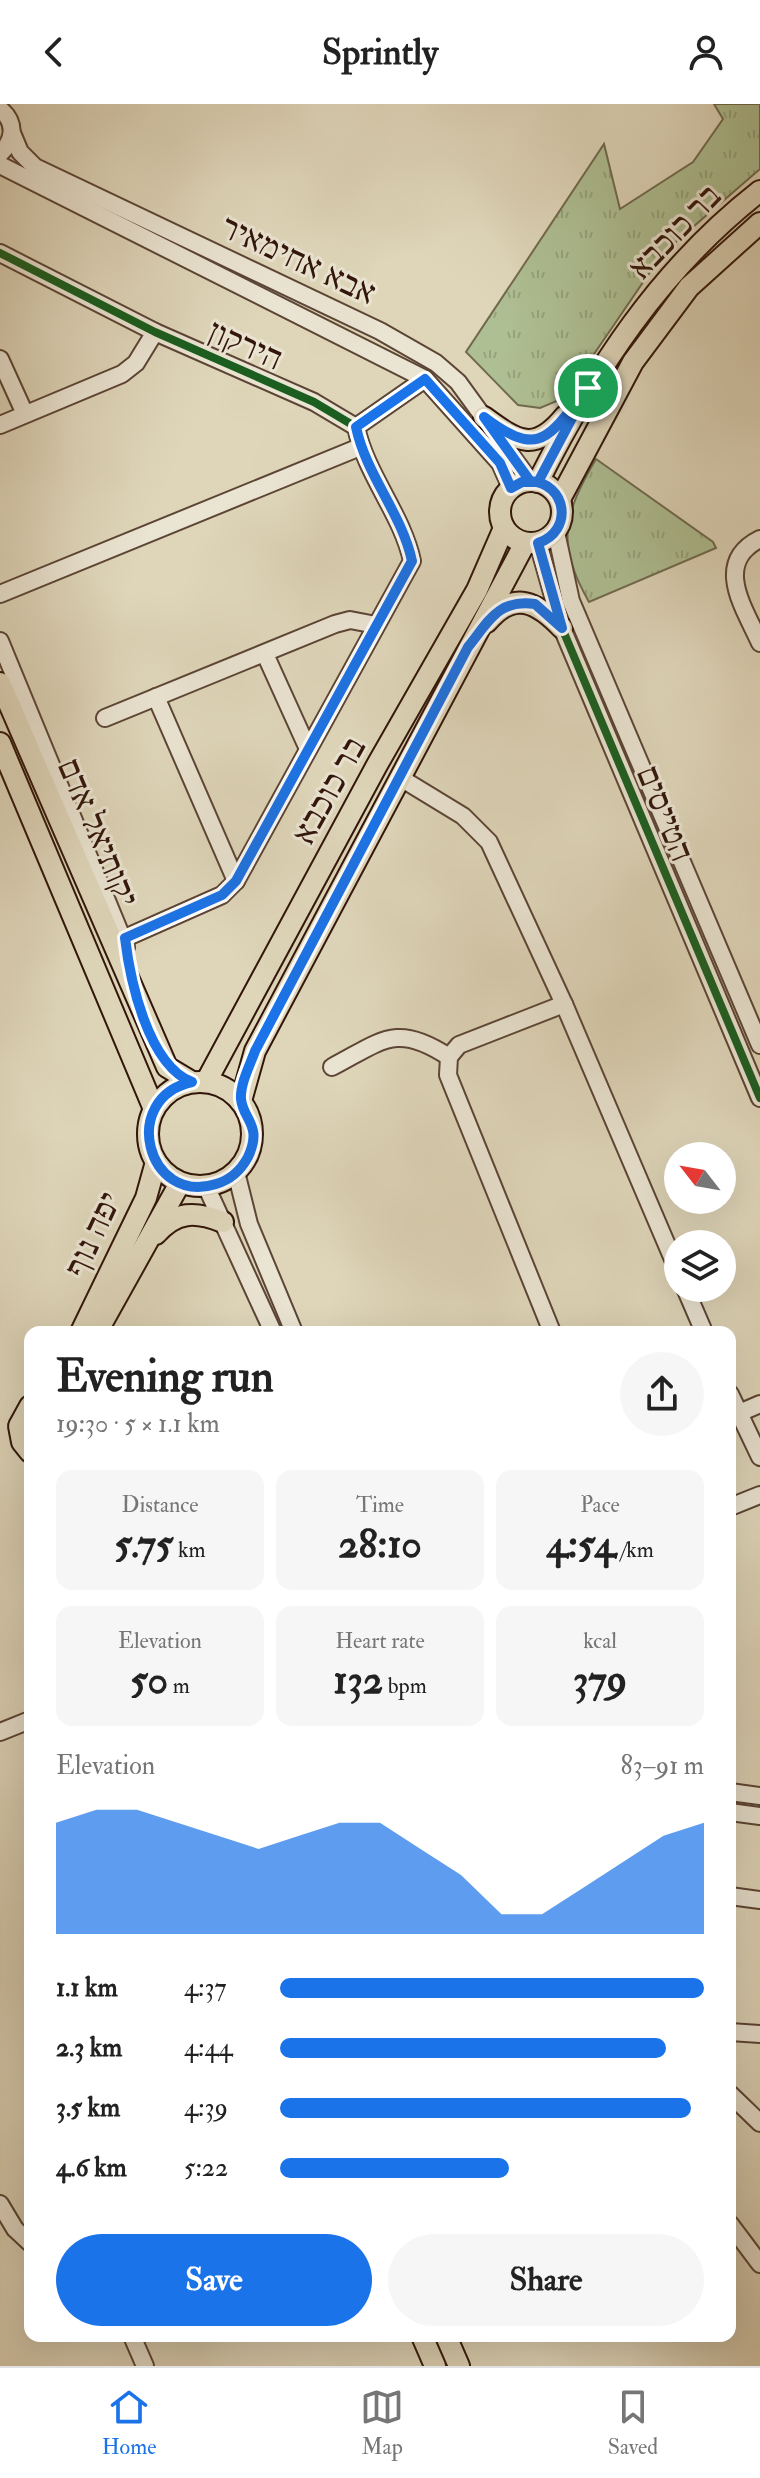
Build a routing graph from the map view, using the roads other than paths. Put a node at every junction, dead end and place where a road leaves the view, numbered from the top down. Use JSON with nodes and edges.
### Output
{"nodes":[{"id":1,"x":0,"y":109,"type":"edge"},
{"id":2,"x":12,"y":133,"type":"junction"},
{"id":3,"x":0,"y":154,"type":"edge"},
{"id":4,"x":0,"y":165,"type":"edge"},
{"id":5,"x":760,"y":191,"type":"edge"},
{"id":6,"x":760,"y":223,"type":"edge"},
{"id":7,"x":0,"y":253,"type":"edge"},
{"id":8,"x":155,"y":332,"type":"junction"},
{"id":9,"x":0,"y":359,"type":"edge"},
{"id":10,"x":425,"y":379,"type":"junction"},
{"id":11,"x":588,"y":388,"type":"junction"},
{"id":12,"x":25,"y":414,"type":"junction"},
{"id":13,"x":484,"y":417,"type":"junction"},
{"id":14,"x":0,"y":425,"type":"edge"},
{"id":15,"x":356,"y":427,"type":"junction"},
{"id":16,"x":360,"y":447,"type":"junction"},
{"id":17,"x":526,"y":484,"type":"junction"},
{"id":18,"x":560,"y":499,"type":"junction"},
{"id":19,"x":504,"y":528,"type":"junction"},
{"id":20,"x":556,"y":532,"type":"junction"},
{"id":21,"x":760,"y":539,"type":"edge"},
{"id":22,"x":531,"y":543,"type":"junction"},
{"id":23,"x":0,"y":594,"type":"edge"},
{"id":24,"x":376,"y":625,"type":"junction"},
{"id":25,"x":562,"y":628,"type":"junction"},
{"id":26,"x":0,"y":641,"type":"edge"},
{"id":27,"x":760,"y":643,"type":"edge"},
{"id":28,"x":468,"y":647,"type":"junction"},
{"id":29,"x":265,"y":654,"type":"junction"},
{"id":30,"x":0,"y":683,"type":"edge"},
{"id":31,"x":156,"y":697,"type":"junction"},
{"id":32,"x":105,"y":718,"type":"dead end"},
{"id":33,"x":0,"y":743,"type":"edge"},
{"id":34,"x":308,"y":749,"type":"junction"},
{"id":35,"x":399,"y":777,"type":"junction"},
{"id":36,"x":236,"y":881,"type":"junction"},
{"id":37,"x":125,"y":938,"type":"junction"},
{"id":38,"x":132,"y":988,"type":"junction"},
{"id":39,"x":564,"y":1004,"type":"junction"},
{"id":40,"x":760,"y":1045,"type":"edge"},
{"id":41,"x":449,"y":1057,"type":"junction"},
{"id":42,"x":332,"y":1067,"type":"dead end"},
{"id":43,"x":199,"y":1082,"type":"junction"},
{"id":44,"x":760,"y":1098,"type":"edge"},
{"id":45,"x":241,"y":1101,"type":"junction"},
{"id":46,"x":154,"y":1109,"type":"junction"},
{"id":47,"x":156,"y":1162,"type":"junction"},
{"id":48,"x":236,"y":1172,"type":"junction"},
{"id":49,"x":180,"y":1183,"type":"junction"},
{"id":50,"x":206,"y":1186,"type":"junction"},
{"id":51,"x":223,"y":1222,"type":"junction"},
{"id":52,"x":664,"y":1238,"type":"edge"},
{"id":53,"x":138,"y":1256,"type":"junction"},
{"id":54,"x":691,"y":1302,"type":"edge"},
{"id":55,"x":84,"y":1326,"type":"edge"},
{"id":56,"x":100,"y":1326,"type":"edge"},
{"id":57,"x":270,"y":1326,"type":"edge"},
{"id":58,"x":292,"y":1326,"type":"edge"},
{"id":59,"x":550,"y":1326,"type":"edge"},
{"id":60,"x":701,"y":1326,"type":"edge"},
{"id":61,"x":760,"y":1404,"type":"edge"},
{"id":62,"x":736,"y":1414,"type":"edge"},
{"id":63,"x":24,"y":1417,"type":"edge"},
{"id":64,"x":736,"y":1418,"type":"edge"},
{"id":65,"x":24,"y":1444,"type":"edge"},
{"id":66,"x":760,"y":1457,"type":"edge"},
{"id":67,"x":760,"y":1495,"type":"edge"},
{"id":68,"x":736,"y":1505,"type":"edge"},
{"id":69,"x":24,"y":1722,"type":"edge"},
{"id":70,"x":0,"y":1732,"type":"edge"},
{"id":71,"x":736,"y":1793,"type":"edge"},
{"id":72,"x":760,"y":1796,"type":"edge"},
{"id":73,"x":736,"y":1813,"type":"edge"},
{"id":74,"x":760,"y":1816,"type":"edge"},
{"id":75,"x":736,"y":1897,"type":"edge"},
{"id":76,"x":760,"y":1900,"type":"edge"},
{"id":77,"x":736,"y":2032,"type":"edge"},
{"id":78,"x":760,"y":2034,"type":"edge"},
{"id":79,"x":736,"y":2100,"type":"edge"},
{"id":80,"x":760,"y":2123,"type":"edge"},
{"id":81,"x":0,"y":2204,"type":"edge"},
{"id":82,"x":736,"y":2232,"type":"edge"},
{"id":83,"x":24,"y":2237,"type":"edge"},
{"id":84,"x":760,"y":2264,"type":"edge"},
{"id":85,"x":135,"y":2342,"type":"edge"},
{"id":86,"x":425,"y":2342,"type":"edge"},
{"id":87,"x":449,"y":2342,"type":"edge"},
{"id":88,"x":145,"y":2366,"type":"edge"},
{"id":89,"x":435,"y":2366,"type":"edge"},
{"id":90,"x":459,"y":2366,"type":"edge"}],
"edges":[{"from":1,"to":2,"type":"street","name":"אבא אחימאיר"},
{"from":2,"to":3,"type":"street"},
{"from":2,"to":13,"type":"street","name":"אבא אחימאיר"},
{"from":4,"to":10,"type":"street","name":"אבא אחימאיר"},
{"from":5,"to":11,"type":"main road","name":"בר כוכבא"},
{"from":6,"to":18,"type":"main road","name":"בר כוכבא"},
{"from":7,"to":8,"type":"street","name":"הירקון"},
{"from":8,"to":12,"type":"street"},
{"from":8,"to":15,"type":"street","name":"הירקון"},
{"from":9,"to":12,"type":"street"},
{"from":10,"to":15,"type":"street"},
{"from":10,"to":17,"type":"street","name":"אבא אחימאיר"},
{"from":11,"to":13,"type":"main road"},
{"from":11,"to":17,"type":"main road","name":"בר כוכבא"},
{"from":12,"to":14,"type":"street"},
{"from":13,"to":17,"type":"street","name":"אבא אחימאיר"},
{"from":15,"to":16,"type":"street"},
{"from":16,"to":23,"type":"street"},
{"from":16,"to":24,"type":"street"},
{"from":17,"to":18,"type":"main road"},
{"from":17,"to":19,"type":"main road"},
{"from":18,"to":20,"type":"main road"},
{"from":19,"to":22,"type":"main road"},
{"from":19,"to":43,"type":"main road","name":"בר כוכבא"},
{"from":20,"to":22,"type":"main road"},
{"from":20,"to":40,"type":"street","name":"הטייסים"},
{"from":21,"to":27,"type":"street"},
{"from":22,"to":25,"type":"street","name":"הטייסים"},
{"from":22,"to":28,"type":"main road","name":"בר כוכבא"},
{"from":24,"to":29,"type":"street"},
{"from":24,"to":34,"type":"street"},
{"from":25,"to":28,"type":"main road"},
{"from":25,"to":44,"type":"street","name":"הטייסים"},
{"from":26,"to":37,"type":"street"},
{"from":28,"to":35,"type":"main road","name":"בר כוכבא"},
{"from":29,"to":31,"type":"street"},
{"from":29,"to":34,"type":"street"},
{"from":30,"to":38,"type":"main road","name":"יקותיאל אדם"},
{"from":31,"to":32,"type":"street"},
{"from":31,"to":36,"type":"street"},
{"from":33,"to":46,"type":"main road","name":"יקותיאל אדם"},
{"from":34,"to":36,"type":"street"},
{"from":35,"to":39,"type":"street"},
{"from":35,"to":45,"type":"main road","name":"בר כוכבא"},
{"from":36,"to":37,"type":"street"},
{"from":37,"to":38,"type":"street"},
{"from":38,"to":43,"type":"main road","name":"יקותיאל אדם"},
{"from":39,"to":41,"type":"street"},
{"from":39,"to":52,"type":"street"},
{"from":41,"to":42,"type":"street"},
{"from":41,"to":59,"type":"street"},
{"from":43,"to":45,"type":"main road"},
{"from":43,"to":46,"type":"main road"},
{"from":45,"to":48,"type":"main road"},
{"from":46,"to":47,"type":"main road"},
{"from":47,"to":49,"type":"main road"},
{"from":47,"to":55,"type":"main road","name":"יפה נוף"},
{"from":48,"to":50,"type":"main road"},
{"from":48,"to":58,"type":"street"},
{"from":49,"to":50,"type":"main road"},
{"from":49,"to":53,"type":"main road","name":"יפה נוף"},
{"from":50,"to":51,"type":"street"},
{"from":51,"to":53,"type":"main road"},
{"from":51,"to":57,"type":"street"},
{"from":53,"to":56,"type":"main road","name":"יפה נוף"},
{"from":54,"to":60,"type":"street"},
{"from":61,"to":62,"type":"street"},
{"from":63,"to":65,"type":"main road"},
{"from":64,"to":66,"type":"street"},
{"from":67,"to":68,"type":"street"},
{"from":69,"to":70,"type":"street"},
{"from":71,"to":72,"type":"street"},
{"from":73,"to":74,"type":"street"},
{"from":75,"to":76,"type":"street"},
{"from":77,"to":78,"type":"street"},
{"from":79,"to":80,"type":"street"},
{"from":81,"to":83,"type":"street"},
{"from":82,"to":84,"type":"street"},
{"from":85,"to":88,"type":"street"},
{"from":86,"to":89,"type":"main road"},
{"from":87,"to":90,"type":"main road"}]}
